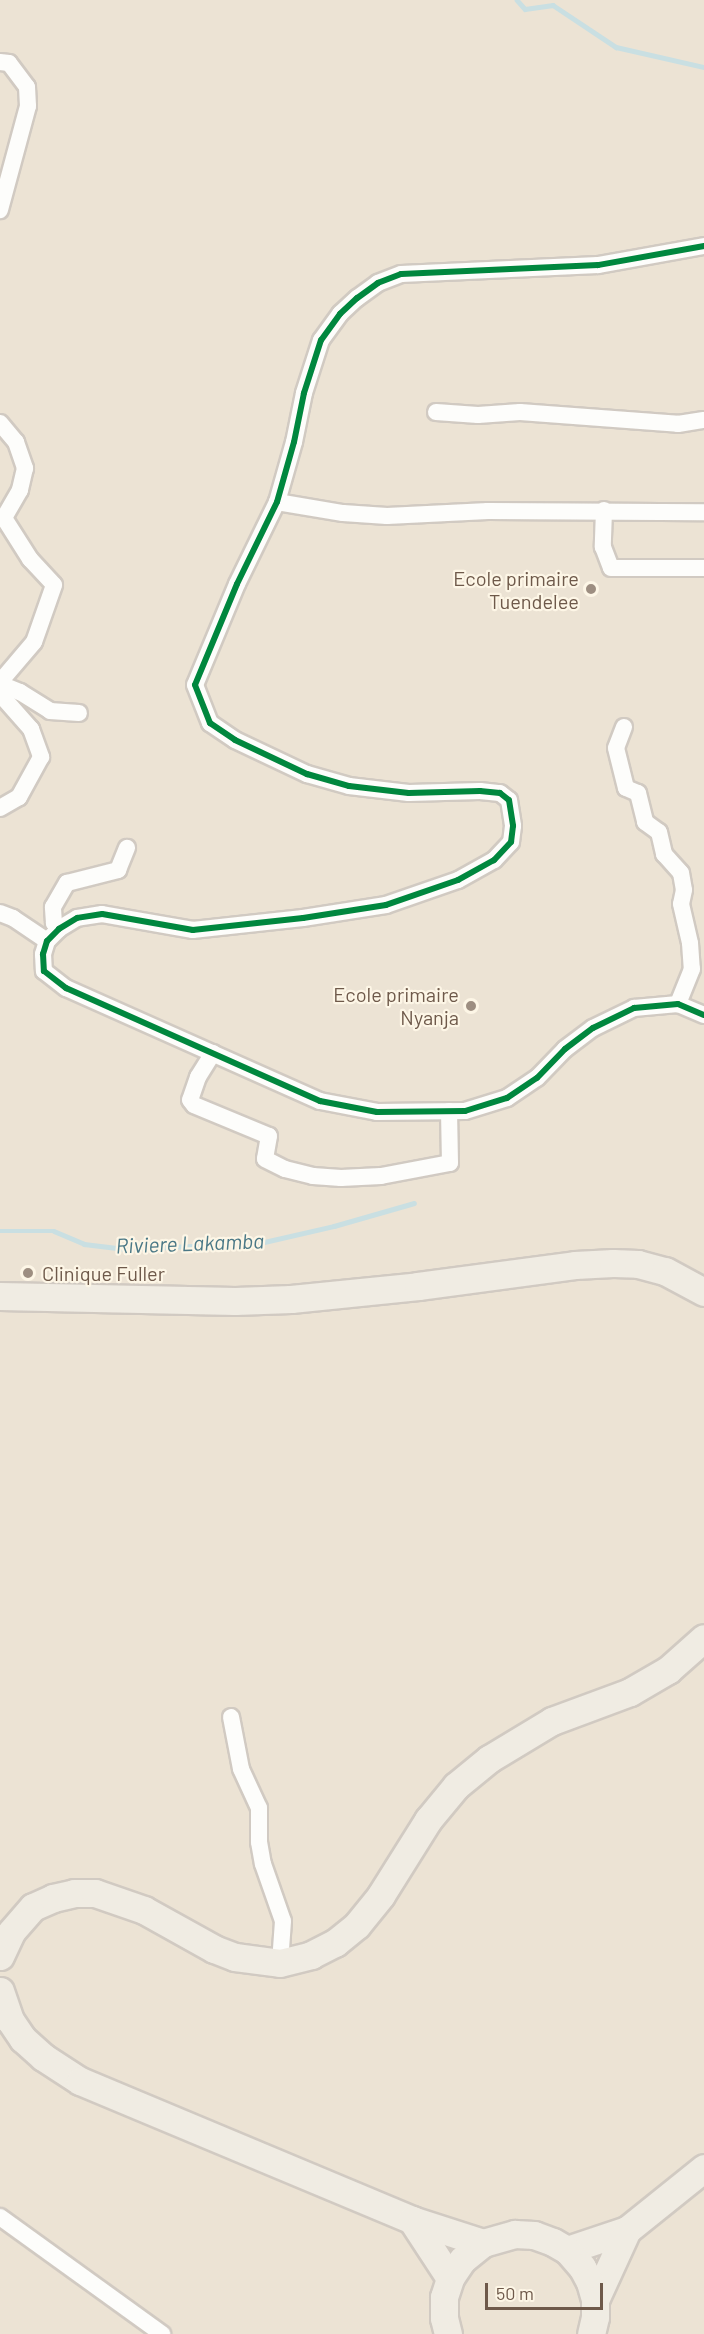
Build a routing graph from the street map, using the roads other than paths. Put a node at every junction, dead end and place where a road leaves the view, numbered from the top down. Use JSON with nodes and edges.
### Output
{"nodes":[{"id":1,"x":0,"y":62,"type":"edge"},
{"id":2,"x":0,"y":210,"type":"edge"},
{"id":3,"x":704,"y":246,"type":"edge"},
{"id":4,"x":436,"y":412,"type":"dead end"},
{"id":5,"x":704,"y":420,"type":"edge"},
{"id":6,"x":0,"y":423,"type":"edge"},
{"id":7,"x":277,"y":502,"type":"junction"},
{"id":8,"x":604,"y":510,"type":"junction"},
{"id":9,"x":704,"y":512,"type":"edge"},
{"id":10,"x":704,"y":568,"type":"edge"},
{"id":11,"x":0,"y":683,"type":"edge"},
{"id":12,"x":0,"y":694,"type":"edge"},
{"id":13,"x":79,"y":713,"type":"dead end"},
{"id":14,"x":624,"y":727,"type":"dead end"},
{"id":15,"x":0,"y":808,"type":"edge"},
{"id":16,"x":128,"y":848,"type":"dead end"},
{"id":17,"x":0,"y":913,"type":"edge"},
{"id":18,"x":53,"y":935,"type":"junction"},
{"id":19,"x":678,"y":1004,"type":"junction"},
{"id":20,"x":704,"y":1015,"type":"edge"},
{"id":21,"x":213,"y":1053,"type":"junction"},
{"id":22,"x":449,"y":1111,"type":"junction"},
{"id":23,"x":704,"y":1292,"type":"edge"},
{"id":24,"x":0,"y":1296,"type":"edge"},
{"id":25,"x":704,"y":1638,"type":"edge"},
{"id":26,"x":231,"y":1717,"type":"dead end"},
{"id":27,"x":0,"y":1956,"type":"edge"},
{"id":28,"x":280,"y":1963,"type":"junction"},
{"id":29,"x":0,"y":1991,"type":"edge"},
{"id":30,"x":704,"y":2168,"type":"edge"},
{"id":31,"x":0,"y":2217,"type":"edge"},
{"id":32,"x":412,"y":2220,"type":"junction"},
{"id":33,"x":627,"y":2230,"type":"junction"},
{"id":34,"x":483,"y":2242,"type":"junction"},
{"id":35,"x":567,"y":2250,"type":"junction"},
{"id":36,"x":450,"y":2278,"type":"junction"},
{"id":37,"x":595,"y":2300,"type":"junction"},
{"id":38,"x":162,"y":2334,"type":"edge"},
{"id":39,"x":448,"y":2334,"type":"edge"},
{"id":40,"x":591,"y":2334,"type":"edge"}],
"edges":[{"from":1,"to":2,"type":"street"},
{"from":3,"to":7,"type":"street"},
{"from":4,"to":5,"type":"street"},
{"from":6,"to":11,"type":"street"},
{"from":7,"to":8,"type":"street"},
{"from":7,"to":18,"type":"street"},
{"from":8,"to":9,"type":"street"},
{"from":8,"to":10,"type":"street"},
{"from":11,"to":13,"type":"street"},
{"from":12,"to":15,"type":"street"},
{"from":14,"to":19,"type":"street"},
{"from":16,"to":18,"type":"street"},
{"from":17,"to":18,"type":"street"},
{"from":18,"to":21,"type":"street"},
{"from":19,"to":20,"type":"street"},
{"from":19,"to":22,"type":"street"},
{"from":21,"to":22,"type":"street"},
{"from":21,"to":22,"type":"street"},
{"from":23,"to":24,"type":"main road"},
{"from":25,"to":28,"type":"main road"},
{"from":26,"to":28,"type":"street"},
{"from":27,"to":28,"type":"main road"},
{"from":29,"to":32,"type":"main road"},
{"from":30,"to":33,"type":"main road"},
{"from":31,"to":38,"type":"street"},
{"from":32,"to":34,"type":"main road"},
{"from":32,"to":36,"type":"main road"},
{"from":33,"to":35,"type":"main road"},
{"from":33,"to":37,"type":"main road"},
{"from":34,"to":35,"type":"main road"},
{"from":34,"to":36,"type":"main road"},
{"from":35,"to":37,"type":"main road"},
{"from":36,"to":39,"type":"main road"},
{"from":37,"to":40,"type":"main road"}]}
